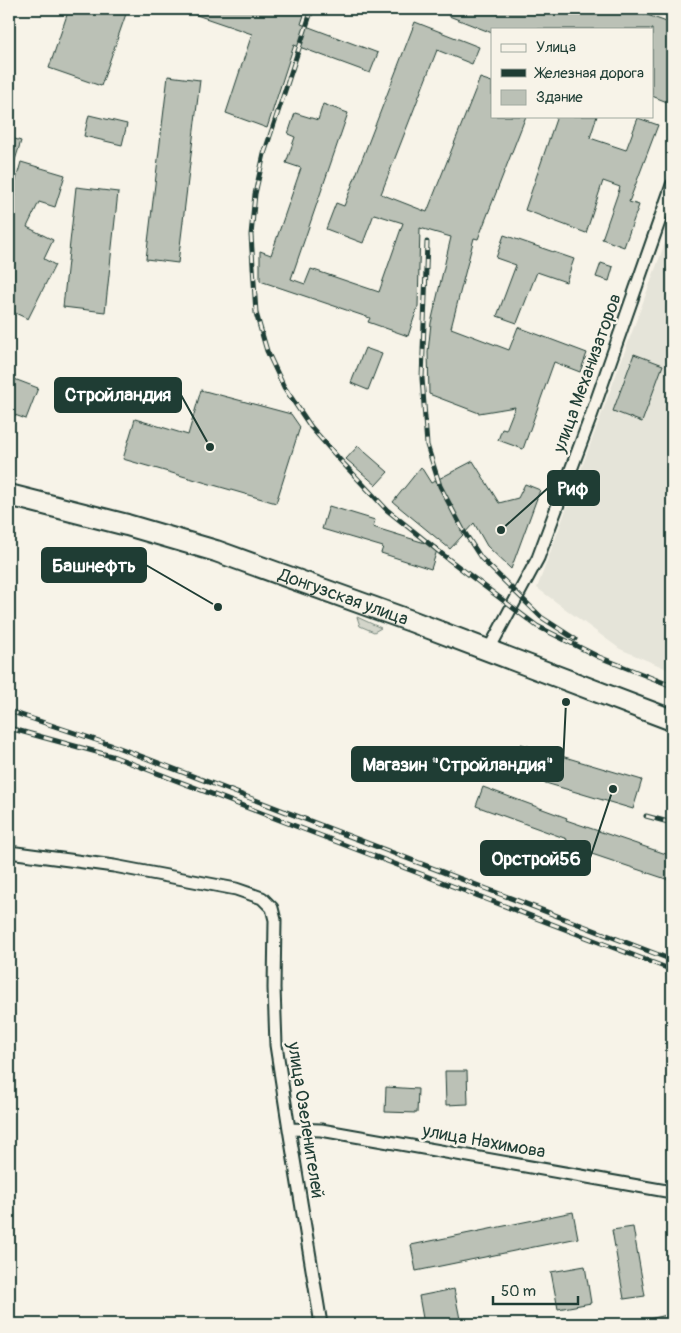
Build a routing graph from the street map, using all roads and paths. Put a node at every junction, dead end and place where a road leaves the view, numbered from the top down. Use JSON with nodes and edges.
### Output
{"nodes":[{"id":1,"x":672,"y":185,"type":"edge"},
{"id":2,"x":9,"y":494,"type":"edge"},
{"id":3,"x":488,"y":651,"type":"junction"},
{"id":4,"x":672,"y":720,"type":"edge"},
{"id":5,"x":9,"y":852,"type":"edge"},
{"id":6,"x":288,"y":1129,"type":"junction"},
{"id":7,"x":672,"y":1192,"type":"edge"},
{"id":8,"x":321,"y":1324,"type":"edge"}],
"edges":[{"from":1,"to":3,"type":"street","name":"улица Механизаторов"},
{"from":2,"to":3,"type":"highway","name":"Донгузская улица"},
{"from":3,"to":4,"type":"highway","name":"Донгузская улица"},
{"from":5,"to":6,"type":"street","name":"улица Озеленителей"},
{"from":6,"to":7,"type":"street","name":"улица Нахимова"},
{"from":6,"to":8,"type":"street","name":"улица Озеленителей"}]}
